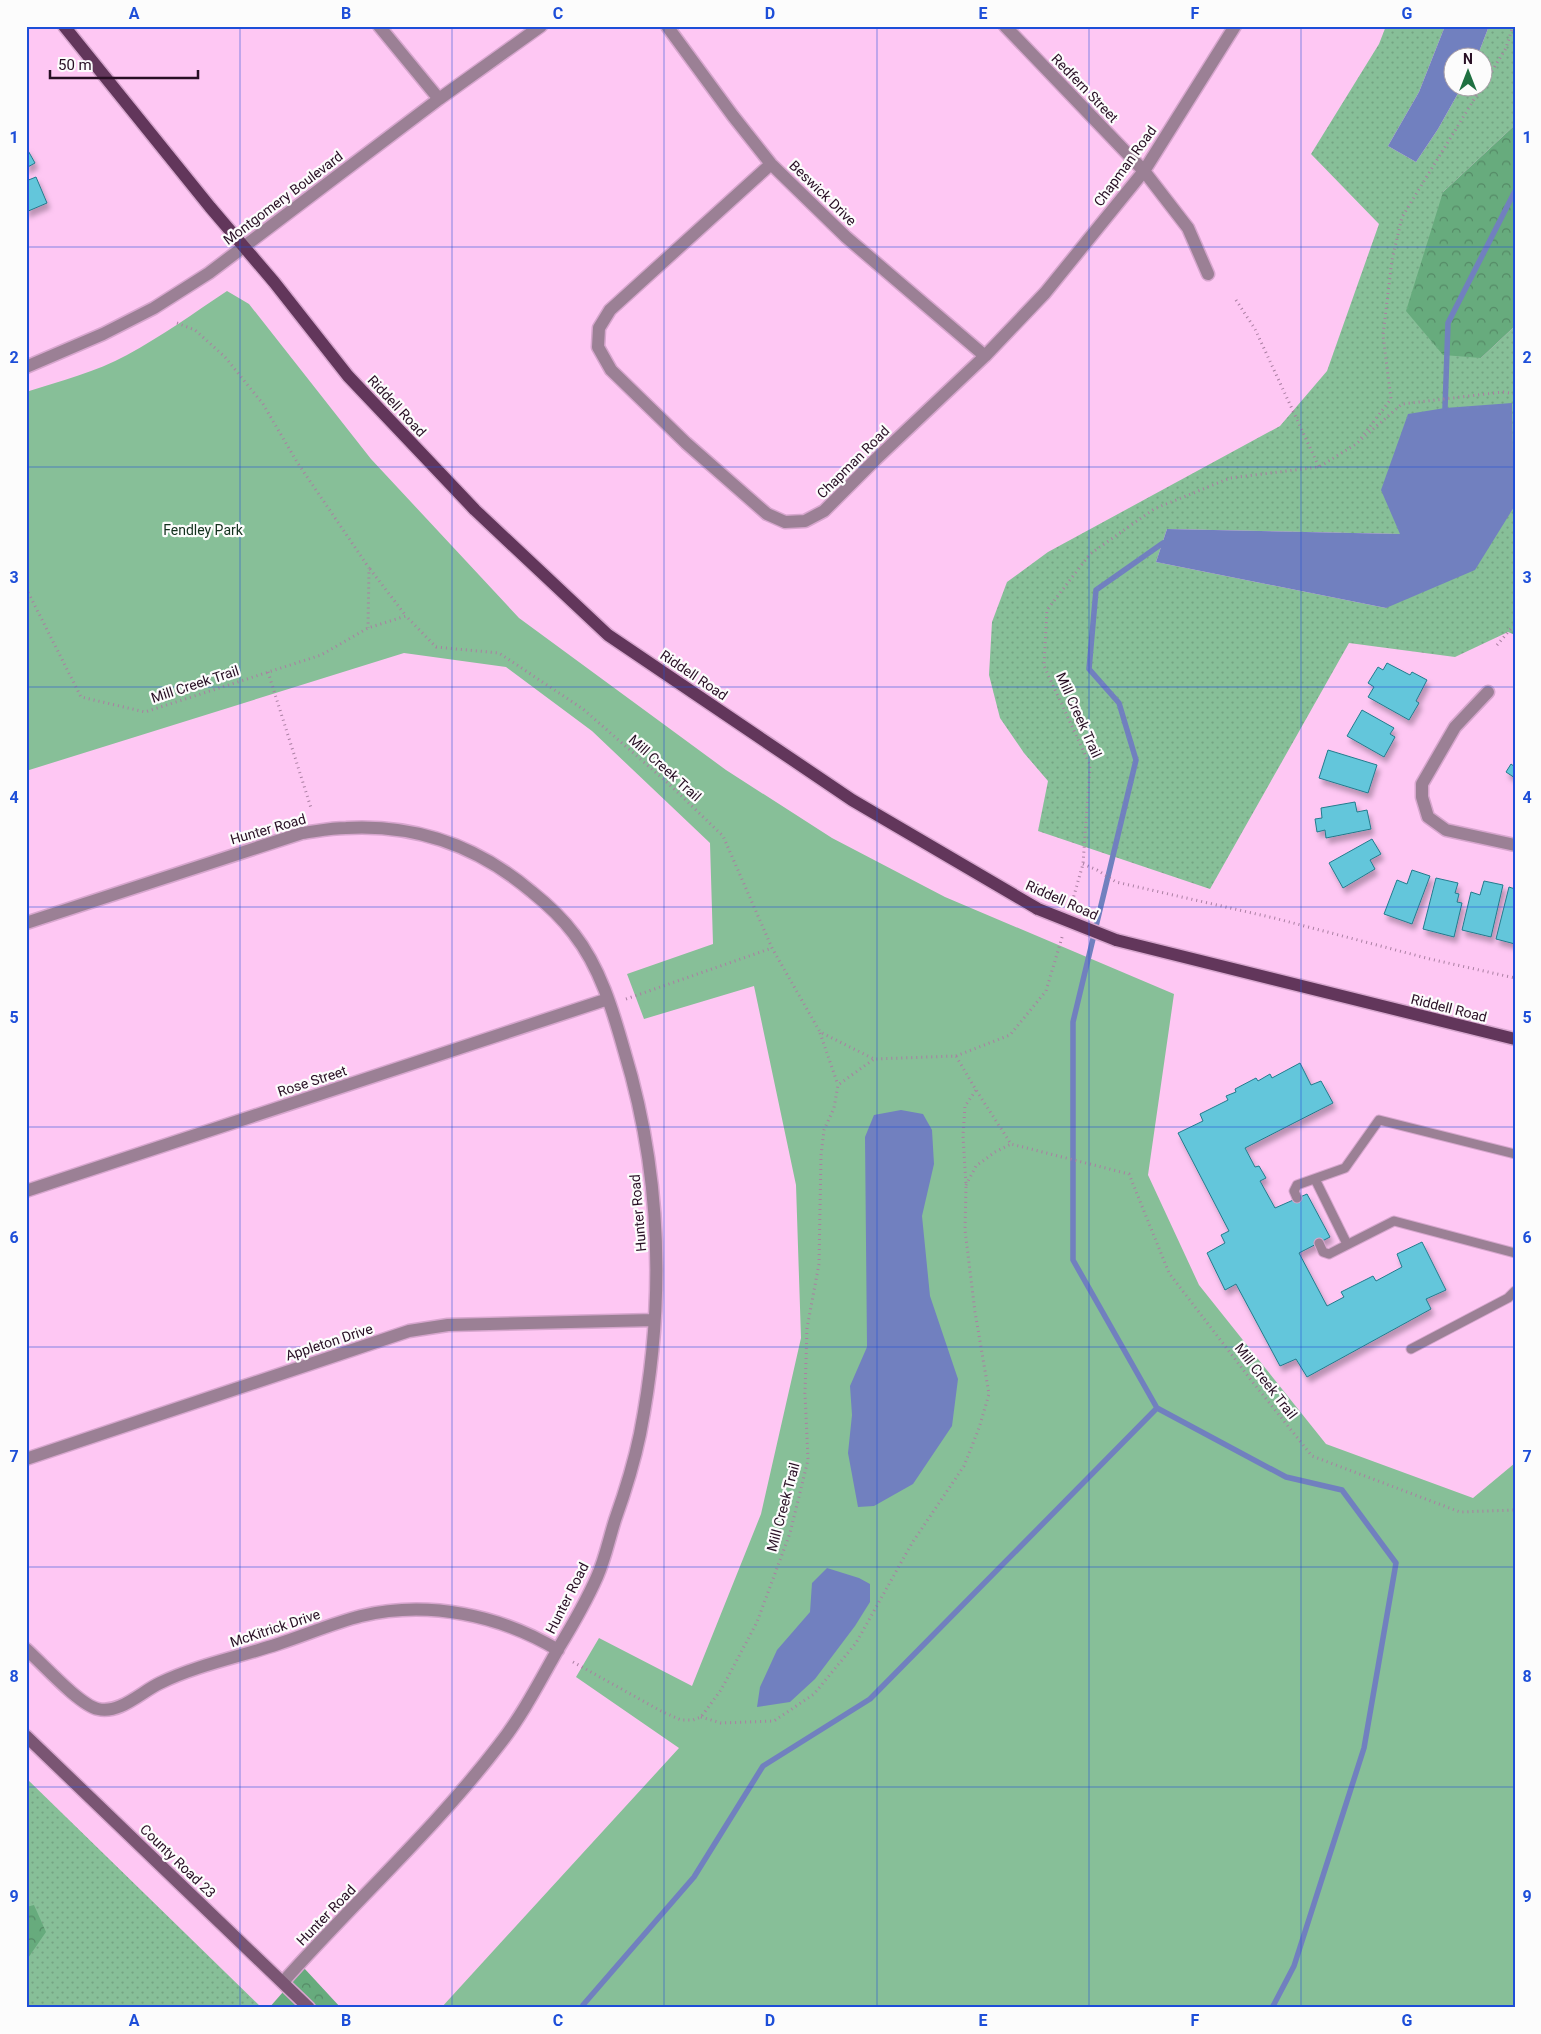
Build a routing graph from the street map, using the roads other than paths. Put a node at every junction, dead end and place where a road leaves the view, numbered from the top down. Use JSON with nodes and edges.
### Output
{"nodes":[{"id":1,"x":64,"y":26,"type":"edge"},
{"id":2,"x":379,"y":26,"type":"edge"},
{"id":3,"x":541,"y":26,"type":"edge"},
{"id":4,"x":667,"y":26,"type":"edge"},
{"id":5,"x":1004,"y":26,"type":"edge"},
{"id":6,"x":1235,"y":26,"type":"edge"},
{"id":7,"x":439,"y":99,"type":"junction"},
{"id":8,"x":771,"y":164,"type":"junction"},
{"id":9,"x":1144,"y":171,"type":"junction"},
{"id":10,"x":244,"y":247,"type":"junction"},
{"id":11,"x":1208,"y":274,"type":"dead end"},
{"id":12,"x":985,"y":356,"type":"junction"},
{"id":13,"x":26,"y":367,"type":"edge"},
{"id":14,"x":1488,"y":692,"type":"dead end"},
{"id":15,"x":1515,"y":845,"type":"edge"},
{"id":16,"x":26,"y":923,"type":"edge"},
{"id":17,"x":608,"y":999,"type":"junction"},
{"id":18,"x":1515,"y":1040,"type":"edge"},
{"id":19,"x":1515,"y":1154,"type":"edge"},
{"id":20,"x":1315,"y":1179,"type":"junction"},
{"id":21,"x":26,"y":1191,"type":"edge"},
{"id":22,"x":1297,"y":1198,"type":"dead end"},
{"id":23,"x":1319,"y":1243,"type":"dead end"},
{"id":24,"x":1347,"y":1244,"type":"junction"},
{"id":25,"x":1515,"y":1253,"type":"edge"},
{"id":26,"x":1515,"y":1291,"type":"edge"},
{"id":27,"x":654,"y":1320,"type":"junction"},
{"id":28,"x":1411,"y":1349,"type":"dead end"},
{"id":29,"x":26,"y":1459,"type":"edge"},
{"id":30,"x":26,"y":1649,"type":"edge"},
{"id":31,"x":558,"y":1650,"type":"junction"},
{"id":32,"x":26,"y":1736,"type":"edge"},
{"id":33,"x":283,"y":1982,"type":"junction"},
{"id":34,"x":309,"y":2008,"type":"edge"}],
"edges":[{"from":1,"to":10,"type":"main road","name":"Riddell Road"},
{"from":2,"to":7,"type":"street"},
{"from":3,"to":7,"type":"street","name":"Montgomery Boulevard"},
{"from":4,"to":8,"type":"street","name":"Beswick Drive"},
{"from":5,"to":9,"type":"street","name":"Redfern Street"},
{"from":6,"to":9,"type":"street","name":"Chapman Road"},
{"from":7,"to":10,"type":"street","name":"Montgomery Boulevard"},
{"from":8,"to":12,"type":"street","name":"Beswick Drive"},
{"from":8,"to":12,"type":"street","name":"Chapman Road"},
{"from":9,"to":11,"type":"street","name":"Redfern Street"},
{"from":9,"to":12,"type":"street","name":"Chapman Road"},
{"from":10,"to":13,"type":"street","name":"Montgomery Boulevard"},
{"from":10,"to":18,"type":"main road","name":"Riddell Road","bridge":true},
{"from":14,"to":15,"type":"street"},
{"from":16,"to":17,"type":"street","name":"Hunter Road"},
{"from":17,"to":21,"type":"street","name":"Rose Street"},
{"from":17,"to":27,"type":"street","name":"Hunter Road"},
{"from":19,"to":20,"type":"lane"},
{"from":20,"to":22,"type":"lane"},
{"from":20,"to":24,"type":"lane"},
{"from":23,"to":24,"type":"lane"},
{"from":24,"to":25,"type":"lane"},
{"from":26,"to":28,"type":"lane"},
{"from":27,"to":29,"type":"street","name":"Appleton Drive"},
{"from":27,"to":31,"type":"street","name":"Hunter Road"},
{"from":30,"to":31,"type":"street","name":"McKitrick Drive"},
{"from":31,"to":33,"type":"street","name":"Hunter Road"},
{"from":32,"to":33,"type":"main road","name":"County Road 23"},
{"from":33,"to":34,"type":"main road","name":"County Road 23"}]}
